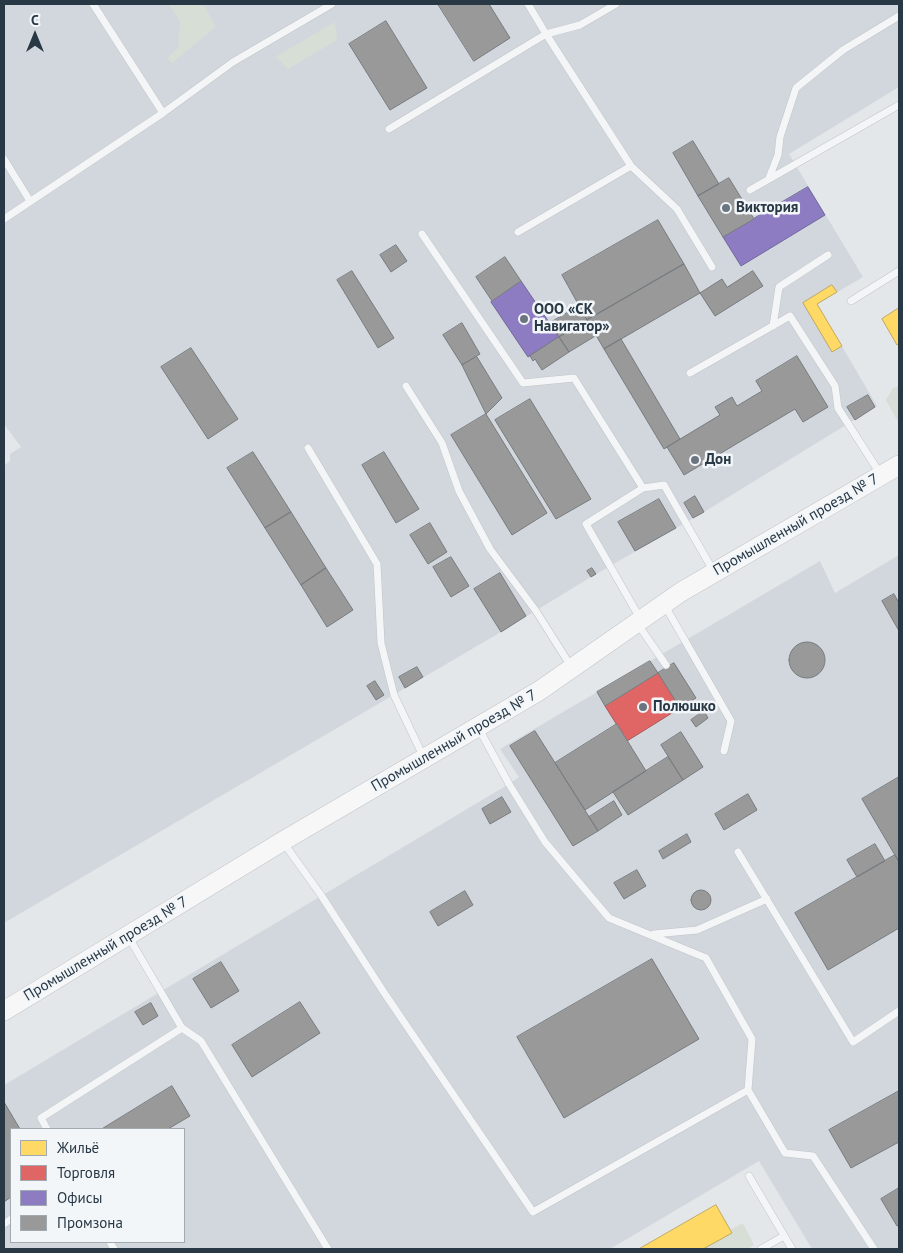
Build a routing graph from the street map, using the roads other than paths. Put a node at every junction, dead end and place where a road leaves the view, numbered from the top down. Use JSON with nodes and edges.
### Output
{"nodes":[{"id":1,"x":93,"y":4,"type":"edge"},
{"id":2,"x":332,"y":4,"type":"edge"},
{"id":3,"x":528,"y":4,"type":"edge"},
{"id":4,"x":616,"y":4,"type":"edge"},
{"id":5,"x":899,"y":16,"type":"edge"},
{"id":6,"x":546,"y":34,"type":"junction"},
{"id":7,"x":899,"y":105,"type":"edge"},
{"id":8,"x":163,"y":113,"type":"junction"},
{"id":9,"x":390,"y":129,"type":"dead end"},
{"id":10,"x":4,"y":159,"type":"edge"},
{"id":11,"x":631,"y":166,"type":"junction"},
{"id":12,"x":769,"y":178,"type":"junction"},
{"id":13,"x":750,"y":190,"type":"dead end"},
{"id":14,"x":30,"y":201,"type":"junction"},
{"id":15,"x":4,"y":219,"type":"edge"},
{"id":16,"x":518,"y":232,"type":"dead end"},
{"id":17,"x":422,"y":234,"type":"dead end"},
{"id":18,"x":828,"y":255,"type":"dead end"},
{"id":19,"x":712,"y":267,"type":"dead end"},
{"id":20,"x":899,"y":271,"type":"edge"},
{"id":21,"x":851,"y":301,"type":"dead end"},
{"id":22,"x":773,"y":326,"type":"junction"},
{"id":23,"x":690,"y":373,"type":"dead end"},
{"id":24,"x":406,"y":386,"type":"dead end"},
{"id":25,"x":308,"y":448,"type":"dead end"},
{"id":26,"x":899,"y":465,"type":"edge"},
{"id":27,"x":881,"y":475,"type":"junction"},
{"id":28,"x":643,"y":488,"type":"junction"},
{"id":29,"x":714,"y":572,"type":"junction"},
{"id":30,"x":664,"y":604,"type":"junction"},
{"id":31,"x":639,"y":621,"type":"junction"},
{"id":32,"x":666,"y":664,"type":"dead end"},
{"id":33,"x":572,"y":668,"type":"junction"},
{"id":34,"x":478,"y":727,"type":"junction"},
{"id":35,"x":724,"y":750,"type":"dead end"},
{"id":36,"x":425,"y":758,"type":"junction"},
{"id":37,"x":282,"y":841,"type":"junction"},
{"id":38,"x":738,"y":852,"type":"dead end"},
{"id":39,"x":767,"y":899,"type":"junction"},
{"id":40,"x":651,"y":934,"type":"junction"},
{"id":41,"x":128,"y":935,"type":"junction"},
{"id":42,"x":4,"y":1011,"type":"edge"},
{"id":43,"x":899,"y":1012,"type":"edge"},
{"id":44,"x":182,"y":1028,"type":"junction"},
{"id":45,"x":748,"y":1090,"type":"junction"},
{"id":46,"x":46,"y":1128,"type":"edge"},
{"id":47,"x":750,"y":1176,"type":"dead end"},
{"id":48,"x":784,"y":1236,"type":"junction"},
{"id":49,"x":328,"y":1249,"type":"edge"},
{"id":50,"x":761,"y":1249,"type":"edge"},
{"id":51,"x":792,"y":1249,"type":"edge"},
{"id":52,"x":874,"y":1249,"type":"edge"}],
"edges":[{"from":1,"to":8,"type":"lane"},
{"from":2,"to":8,"type":"lane"},
{"from":3,"to":6,"type":"lane"},
{"from":4,"to":6,"type":"lane"},
{"from":5,"to":12,"type":"lane"},
{"from":6,"to":9,"type":"lane"},
{"from":6,"to":11,"type":"lane"},
{"from":7,"to":12,"type":"lane"},
{"from":8,"to":14,"type":"lane"},
{"from":10,"to":14,"type":"lane"},
{"from":11,"to":16,"type":"lane"},
{"from":11,"to":19,"type":"lane"},
{"from":12,"to":13,"type":"lane"},
{"from":14,"to":15,"type":"lane"},
{"from":17,"to":28,"type":"lane"},
{"from":18,"to":22,"type":"lane"},
{"from":20,"to":21,"type":"lane"},
{"from":22,"to":23,"type":"lane"},
{"from":22,"to":27,"type":"lane"},
{"from":24,"to":33,"type":"lane"},
{"from":25,"to":36,"type":"lane"},
{"from":26,"to":27,"type":"street","name":"Промышленный проезд № 7"},
{"from":27,"to":29,"type":"street","name":"Промышленный проезд № 7"},
{"from":28,"to":29,"type":"lane"},
{"from":28,"to":31,"type":"lane"},
{"from":29,"to":30,"type":"street","name":"Промышленный проезд № 7"},
{"from":30,"to":31,"type":"street","name":"Промышленный проезд № 7"},
{"from":30,"to":35,"type":"lane"},
{"from":31,"to":32,"type":"lane"},
{"from":31,"to":33,"type":"street","name":"Промышленный проезд № 7"},
{"from":33,"to":34,"type":"street","name":"Промышленный проезд № 7"},
{"from":34,"to":36,"type":"street","name":"Промышленный проезд № 7"},
{"from":34,"to":40,"type":"lane"},
{"from":36,"to":37,"type":"street","name":"Промышленный проезд № 7"},
{"from":37,"to":41,"type":"street","name":"Промышленный проезд № 7"},
{"from":37,"to":45,"type":"lane"},
{"from":38,"to":39,"type":"lane"},
{"from":39,"to":40,"type":"lane"},
{"from":39,"to":43,"type":"lane"},
{"from":40,"to":45,"type":"lane"},
{"from":41,"to":42,"type":"street","name":"Промышленный проезд № 7"},
{"from":41,"to":44,"type":"lane"},
{"from":44,"to":46,"type":"lane"},
{"from":44,"to":49,"type":"lane"},
{"from":45,"to":52,"type":"lane"},
{"from":47,"to":48,"type":"lane"},
{"from":48,"to":50,"type":"lane"},
{"from":48,"to":51,"type":"lane"}]}
